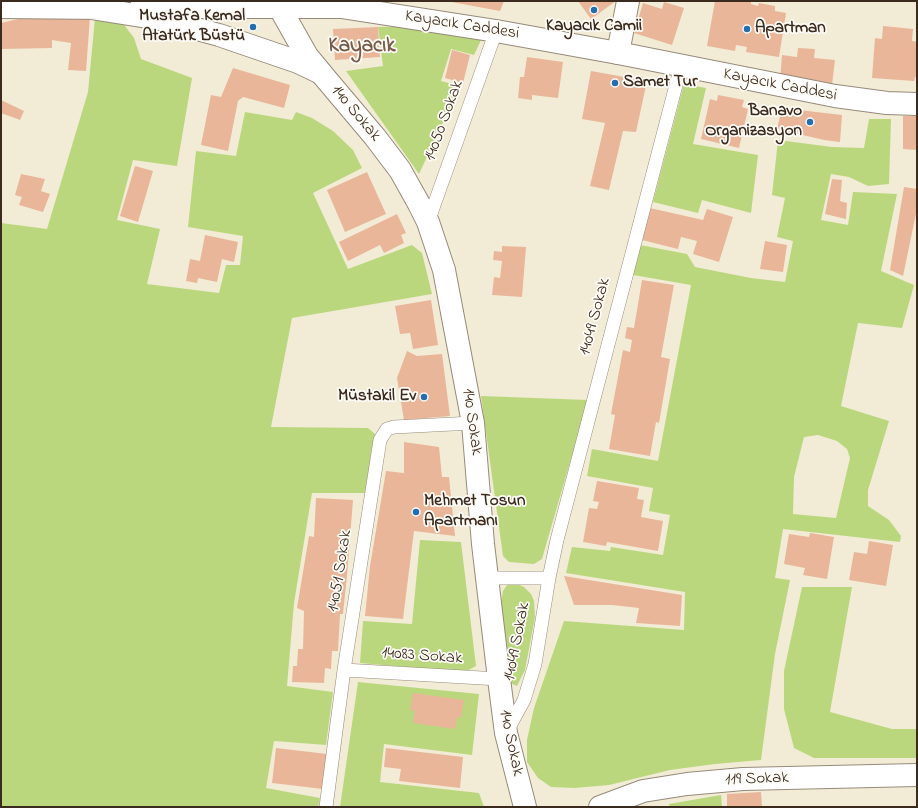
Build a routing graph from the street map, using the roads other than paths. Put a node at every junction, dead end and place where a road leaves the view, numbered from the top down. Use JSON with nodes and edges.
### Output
{"nodes":[{"id":1,"x":628,"y":1,"type":"edge"},
{"id":2,"x":277,"y":4,"type":"edge"},
{"id":3,"x":90,"y":5,"type":"edge"},
{"id":4,"x":1,"y":7,"type":"edge"},
{"id":5,"x":496,"y":31,"type":"junction"},
{"id":6,"x":618,"y":53,"type":"junction"},
{"id":7,"x":681,"y":66,"type":"junction"},
{"id":8,"x":321,"y":73,"type":"junction"},
{"id":9,"x":917,"y":104,"type":"edge"},
{"id":10,"x":428,"y":222,"type":"junction"},
{"id":11,"x":473,"y":423,"type":"junction"},
{"id":12,"x":487,"y":578,"type":"junction"},
{"id":13,"x":549,"y":578,"type":"junction"},
{"id":14,"x":344,"y":670,"type":"junction"},
{"id":15,"x":499,"y":680,"type":"junction"},
{"id":16,"x":506,"y":733,"type":"junction"},
{"id":17,"x":917,"y":775,"type":"edge"},
{"id":18,"x":326,"y":807,"type":"edge"},
{"id":19,"x":525,"y":807,"type":"edge"},
{"id":20,"x":600,"y":807,"type":"edge"}],
"edges":[{"from":1,"to":6,"type":"street"},
{"from":2,"to":3,"type":"street","name":"Kayacık Caddesi"},
{"from":2,"to":5,"type":"street","name":"Kayacık Caddesi"},
{"from":2,"to":8,"type":"street","name":"140 Sokak"},
{"from":3,"to":4,"type":"street","name":"Kayacık Caddesi"},
{"from":3,"to":8,"type":"street","name":"140 Sokak"},
{"from":5,"to":6,"type":"street","name":"Kayacık Caddesi"},
{"from":5,"to":10,"type":"lane","name":"14050 Sokak"},
{"from":6,"to":7,"type":"street","name":"Kayacık Caddesi"},
{"from":7,"to":9,"type":"street","name":"Kayacık Caddesi"},
{"from":7,"to":13,"type":"lane","name":"14049 Sokak"},
{"from":8,"to":10,"type":"street","name":"140 Sokak"},
{"from":10,"to":11,"type":"street","name":"140 Sokak"},
{"from":11,"to":12,"type":"street","name":"140 Sokak"},
{"from":11,"to":14,"type":"lane","name":"14051 Sokak"},
{"from":12,"to":13,"type":"lane","name":"14049 Sokak"},
{"from":12,"to":15,"type":"street","name":"140 Sokak"},
{"from":13,"to":16,"type":"lane","name":"14049 Sokak"},
{"from":14,"to":15,"type":"lane","name":"14083 Sokak"},
{"from":14,"to":18,"type":"lane","name":"14051 Sokak"},
{"from":15,"to":16,"type":"street","name":"140 Sokak"},
{"from":16,"to":19,"type":"street","name":"140 Sokak"},
{"from":17,"to":20,"type":"street","name":"119 Sokak"}]}
